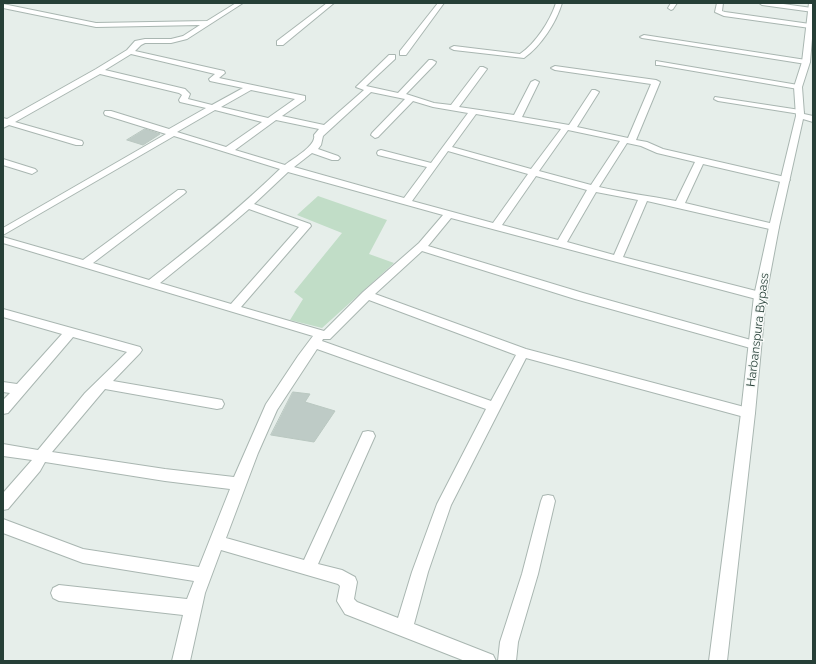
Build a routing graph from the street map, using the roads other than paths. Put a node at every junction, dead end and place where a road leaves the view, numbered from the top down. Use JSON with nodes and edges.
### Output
{"nodes":[{"id":1,"x":8,"y":3,"type":"edge"},
{"id":2,"x":240,"y":3,"type":"edge"},
{"id":3,"x":331,"y":3,"type":"edge"},
{"id":4,"x":441,"y":3,"type":"edge"},
{"id":5,"x":559,"y":3,"type":"edge"},
{"id":6,"x":720,"y":3,"type":"edge"},
{"id":7,"x":762,"y":3,"type":"edge"},
{"id":8,"x":3,"y":6,"type":"edge"},
{"id":9,"x":812,"y":6,"type":"edge"},
{"id":10,"x":208,"y":23,"type":"junction"},
{"id":11,"x":810,"y":26,"type":"junction"},
{"id":12,"x":644,"y":37,"type":"dead end"},
{"id":13,"x":280,"y":43,"type":"dead end"},
{"id":14,"x":454,"y":48,"type":"dead end"},
{"id":15,"x":130,"y":52,"type":"junction"},
{"id":16,"x":402,"y":53,"type":"dead end"},
{"id":17,"x":392,"y":57,"type":"dead end"},
{"id":18,"x":432,"y":62,"type":"dead end"},
{"id":19,"x":806,"y":62,"type":"junction"},
{"id":20,"x":659,"y":63,"type":"dead end"},
{"id":21,"x":555,"y":68,"type":"dead end"},
{"id":22,"x":483,"y":69,"type":"dead end"},
{"id":23,"x":99,"y":71,"type":"junction"},
{"id":24,"x":535,"y":82,"type":"dead end"},
{"id":25,"x":250,"y":87,"type":"junction"},
{"id":26,"x":798,"y":87,"type":"junction"},
{"id":27,"x":370,"y":89,"type":"junction"},
{"id":28,"x":595,"y":92,"type":"dead end"},
{"id":29,"x":400,"y":96,"type":"junction"},
{"id":30,"x":411,"y":98,"type":"junction"},
{"id":31,"x":718,"y":99,"type":"dead end"},
{"id":32,"x":214,"y":108,"type":"junction"},
{"id":33,"x":453,"y":108,"type":"junction"},
{"id":34,"x":473,"y":112,"type":"junction"},
{"id":35,"x":108,"y":113,"type":"dead end"},
{"id":36,"x":800,"y":114,"type":"junction"},
{"id":37,"x":516,"y":118,"type":"junction"},
{"id":38,"x":272,"y":119,"type":"junction"},
{"id":39,"x":813,"y":119,"type":"edge"},
{"id":40,"x":4,"y":123,"type":"edge"},
{"id":41,"x":325,"y":128,"type":"junction"},
{"id":42,"x":569,"y":128,"type":"junction"},
{"id":43,"x":172,"y":133,"type":"junction"},
{"id":44,"x":375,"y":135,"type":"dead end"},
{"id":45,"x":628,"y":141,"type":"junction"},
{"id":46,"x":79,"y":143,"type":"dead end"},
{"id":47,"x":446,"y":148,"type":"junction"},
{"id":48,"x":310,"y":149,"type":"junction"},
{"id":49,"x":228,"y":150,"type":"junction"},
{"id":50,"x":381,"y":153,"type":"dead end"},
{"id":51,"x":335,"y":158,"type":"dead end"},
{"id":52,"x":700,"y":160,"type":"junction"},
{"id":53,"x":3,"y":162,"type":"edge"},
{"id":54,"x":433,"y":166,"type":"junction"},
{"id":55,"x":287,"y":168,"type":"junction"},
{"id":56,"x":32,"y":171,"type":"dead end"},
{"id":57,"x":534,"y":172,"type":"junction"},
{"id":58,"x":785,"y":180,"type":"junction"},
{"id":59,"x":593,"y":189,"type":"junction"},
{"id":60,"x":181,"y":192,"type":"dead end"},
{"id":61,"x":644,"y":197,"type":"junction"},
{"id":62,"x":406,"y":202,"type":"junction"},
{"id":63,"x":247,"y":205,"type":"junction"},
{"id":64,"x":679,"y":205,"type":"junction"},
{"id":65,"x":449,"y":214,"type":"junction"},
{"id":66,"x":495,"y":227,"type":"junction"},
{"id":67,"x":774,"y":227,"type":"junction"},
{"id":68,"x":3,"y":232,"type":"edge"},
{"id":69,"x":3,"y":240,"type":"edge"},
{"id":70,"x":560,"y":244,"type":"junction"},
{"id":71,"x":420,"y":247,"type":"junction"},
{"id":72,"x":617,"y":259,"type":"junction"},
{"id":73,"x":85,"y":264,"type":"junction"},
{"id":74,"x":151,"y":284,"type":"junction"},
{"id":75,"x":366,"y":295,"type":"junction"},
{"id":76,"x":760,"y":296,"type":"junction"},
{"id":77,"x":234,"y":308,"type":"junction"},
{"id":78,"x":3,"y":313,"type":"edge"},
{"id":79,"x":70,"y":332,"type":"junction"},
{"id":80,"x":318,"y":339,"type":"junction"},
{"id":81,"x":754,"y":345,"type":"junction"},
{"id":82,"x":523,"y":353,"type":"junction"},
{"id":83,"x":102,"y":384,"type":"junction"},
{"id":84,"x":3,"y":387,"type":"edge"},
{"id":85,"x":20,"y":389,"type":"junction"},
{"id":86,"x":217,"y":404,"type":"dead end"},
{"id":87,"x":494,"y":407,"type":"junction"},
{"id":88,"x":3,"y":409,"type":"edge"},
{"id":89,"x":748,"y":413,"type":"junction"},
{"id":90,"x":368,"y":436,"type":"dead end"},
{"id":91,"x":3,"y":450,"type":"edge"},
{"id":92,"x":42,"y":456,"type":"junction"},
{"id":93,"x":239,"y":484,"type":"junction"},
{"id":94,"x":548,"y":501,"type":"dead end"},
{"id":95,"x":3,"y":504,"type":"edge"},
{"id":96,"x":3,"y":526,"type":"edge"},
{"id":97,"x":216,"y":542,"type":"junction"},
{"id":98,"x":308,"y":568,"type":"junction"},
{"id":99,"x":204,"y":575,"type":"junction"},
{"id":100,"x":59,"y":593,"type":"dead end"},
{"id":101,"x":194,"y":608,"type":"junction"},
{"id":102,"x":404,"y":628,"type":"junction"},
{"id":103,"x":181,"y":661,"type":"edge"},
{"id":104,"x":487,"y":661,"type":"edge"},
{"id":105,"x":507,"y":661,"type":"edge"},
{"id":106,"x":718,"y":661,"type":"edge"}],
"edges":[{"from":1,"to":8,"type":"street"},
{"from":2,"to":10,"type":"street"},
{"from":3,"to":13,"type":"street"},
{"from":4,"to":16,"type":"street"},
{"from":5,"to":14,"type":"street"},
{"from":6,"to":11,"type":"street"},
{"from":7,"to":9,"type":"street"},
{"from":8,"to":10,"type":"street"},
{"from":9,"to":11,"type":"street","name":"Harbanspura Bypass"},
{"from":10,"to":15,"type":"street"},
{"from":11,"to":19,"type":"street","name":"Harbanspura Bypass"},
{"from":12,"to":19,"type":"street"},
{"from":15,"to":23,"type":"street"},
{"from":15,"to":25,"type":"street"},
{"from":17,"to":27,"type":"street"},
{"from":18,"to":29,"type":"street"},
{"from":19,"to":26,"type":"street","name":"Harbanspura Bypass"},
{"from":20,"to":26,"type":"street"},
{"from":21,"to":45,"type":"street"},
{"from":22,"to":33,"type":"street"},
{"from":23,"to":32,"type":"street"},
{"from":23,"to":40,"type":"street"},
{"from":24,"to":37,"type":"street"},
{"from":25,"to":32,"type":"street"},
{"from":25,"to":38,"type":"street"},
{"from":26,"to":36,"type":"street","name":"Harbanspura Bypass"},
{"from":27,"to":29,"type":"street"},
{"from":27,"to":41,"type":"street"},
{"from":28,"to":42,"type":"street"},
{"from":29,"to":30,"type":"street"},
{"from":30,"to":33,"type":"street"},
{"from":30,"to":44,"type":"street"},
{"from":31,"to":36,"type":"street"},
{"from":32,"to":38,"type":"street"},
{"from":32,"to":43,"type":"street"},
{"from":33,"to":34,"type":"street"},
{"from":34,"to":37,"type":"street"},
{"from":34,"to":47,"type":"street"},
{"from":35,"to":43,"type":"street"},
{"from":36,"to":39,"type":"street"},
{"from":36,"to":58,"type":"street","name":"Harbanspura Bypass"},
{"from":37,"to":42,"type":"street"},
{"from":38,"to":41,"type":"street"},
{"from":38,"to":49,"type":"street"},
{"from":40,"to":46,"type":"street"},
{"from":41,"to":48,"type":"street"},
{"from":42,"to":45,"type":"street"},
{"from":42,"to":57,"type":"street"},
{"from":43,"to":49,"type":"street"},
{"from":43,"to":68,"type":"street"},
{"from":45,"to":52,"type":"street"},
{"from":45,"to":59,"type":"street"},
{"from":47,"to":54,"type":"street"},
{"from":47,"to":57,"type":"street"},
{"from":48,"to":51,"type":"street"},
{"from":48,"to":55,"type":"street"},
{"from":49,"to":55,"type":"street"},
{"from":50,"to":54,"type":"street"},
{"from":52,"to":58,"type":"street"},
{"from":52,"to":64,"type":"street"},
{"from":53,"to":56,"type":"street"},
{"from":54,"to":62,"type":"street"},
{"from":55,"to":62,"type":"street"},
{"from":55,"to":63,"type":"street"},
{"from":57,"to":59,"type":"street"},
{"from":57,"to":66,"type":"street"},
{"from":58,"to":67,"type":"street","name":"Harbanspura Bypass"},
{"from":59,"to":61,"type":"street"},
{"from":59,"to":70,"type":"street"},
{"from":60,"to":73,"type":"street"},
{"from":61,"to":64,"type":"street"},
{"from":61,"to":72,"type":"street"},
{"from":62,"to":65,"type":"street"},
{"from":63,"to":74,"type":"street"},
{"from":63,"to":77,"type":"street"},
{"from":64,"to":67,"type":"street"},
{"from":65,"to":66,"type":"street"},
{"from":65,"to":71,"type":"street"},
{"from":66,"to":70,"type":"street"},
{"from":67,"to":76,"type":"street","name":"Harbanspura Bypass"},
{"from":69,"to":73,"type":"street"},
{"from":70,"to":72,"type":"street"},
{"from":71,"to":75,"type":"street"},
{"from":71,"to":81,"type":"street"},
{"from":72,"to":76,"type":"street"},
{"from":73,"to":74,"type":"street"},
{"from":74,"to":77,"type":"street"},
{"from":75,"to":80,"type":"street"},
{"from":75,"to":82,"type":"street"},
{"from":76,"to":81,"type":"street","name":"Harbanspura Bypass"},
{"from":77,"to":80,"type":"street"},
{"from":78,"to":79,"type":"street"},
{"from":79,"to":83,"type":"street"},
{"from":79,"to":85,"type":"street"},
{"from":80,"to":87,"type":"street"},
{"from":80,"to":93,"type":"street"},
{"from":81,"to":89,"type":"street","name":"Harbanspura Bypass"},
{"from":82,"to":87,"type":"street"},
{"from":82,"to":89,"type":"street"},
{"from":83,"to":86,"type":"street"},
{"from":83,"to":92,"type":"street"},
{"from":84,"to":85,"type":"street"},
{"from":85,"to":88,"type":"street"},
{"from":87,"to":102,"type":"street"},
{"from":89,"to":106,"type":"street","name":"Harbanspura Bypass"},
{"from":90,"to":98,"type":"street"},
{"from":91,"to":92,"type":"street"},
{"from":92,"to":93,"type":"street"},
{"from":92,"to":95,"type":"street"},
{"from":93,"to":97,"type":"street"},
{"from":94,"to":105,"type":"street"},
{"from":96,"to":99,"type":"street"},
{"from":97,"to":98,"type":"street"},
{"from":97,"to":99,"type":"street"},
{"from":98,"to":102,"type":"street"},
{"from":99,"to":101,"type":"street"},
{"from":100,"to":101,"type":"street"},
{"from":101,"to":103,"type":"street"},
{"from":102,"to":104,"type":"street"}]}
